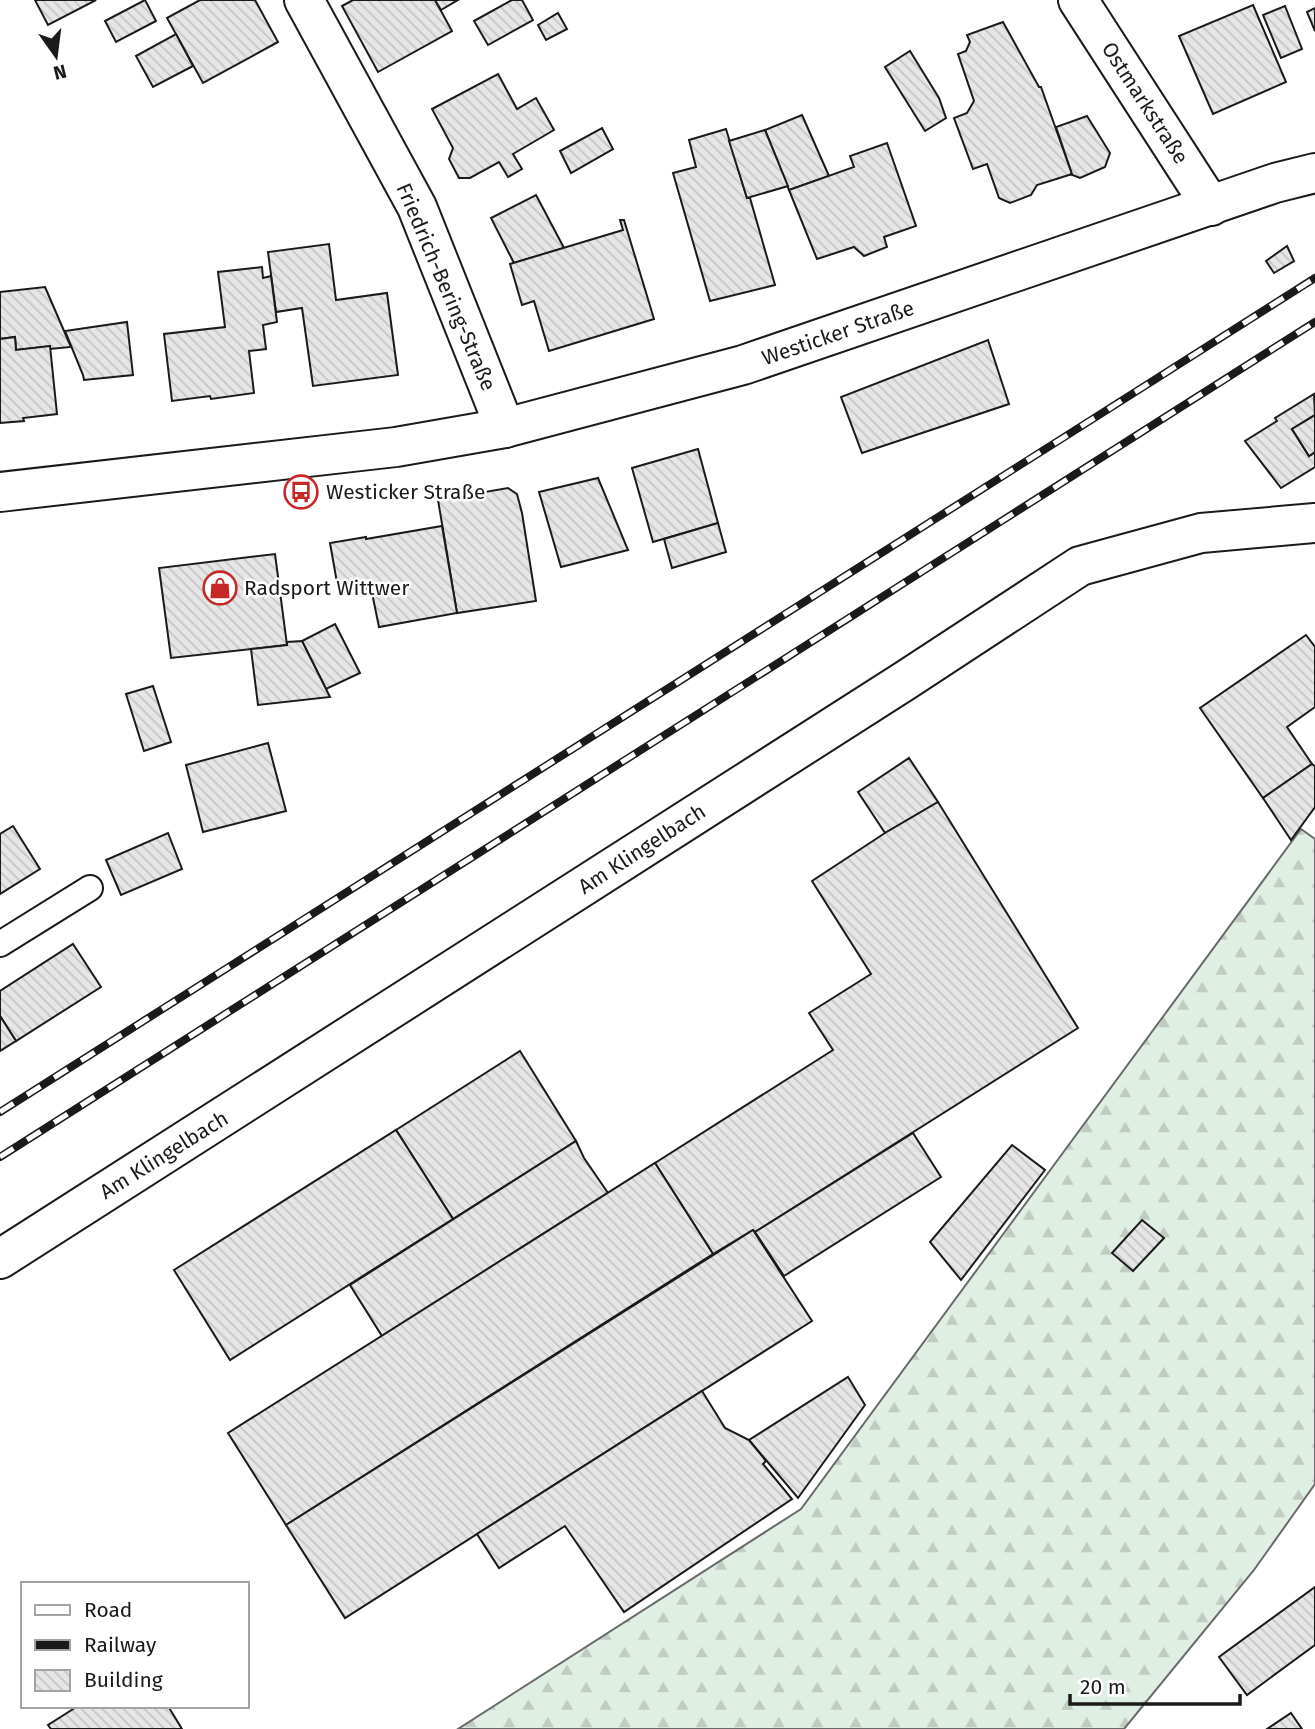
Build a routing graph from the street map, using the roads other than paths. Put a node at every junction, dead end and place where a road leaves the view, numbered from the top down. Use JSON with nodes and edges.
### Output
{"nodes":[{"id":1,"x":304,"y":0,"type":"edge"},
{"id":2,"x":1078,"y":0,"type":"edge"},
{"id":3,"x":1315,"y":173,"type":"edge"},
{"id":4,"x":1211,"y":206,"type":"junction"},
{"id":5,"x":505,"y":429,"type":"junction"},
{"id":6,"x":0,"y":492,"type":"edge"},
{"id":7,"x":1315,"y":523,"type":"edge"},
{"id":8,"x":90,"y":888,"type":"dead end"},
{"id":9,"x":0,"y":944,"type":"edge"},
{"id":10,"x":0,"y":1259,"type":"edge"}],
"edges":[{"from":1,"to":5,"type":"street","name":"Friedrich-Bering-Straße"},
{"from":2,"to":4,"type":"street","name":"Ostmarkstraße"},
{"from":3,"to":4,"type":"street","name":"Westicker Straße"},
{"from":4,"to":5,"type":"street","name":"Westicker Straße"},
{"from":5,"to":6,"type":"street","name":"Westicker Straße"},
{"from":7,"to":10,"type":"street","name":"Am Klingelbach"},
{"from":8,"to":9,"type":"lane"}]}
